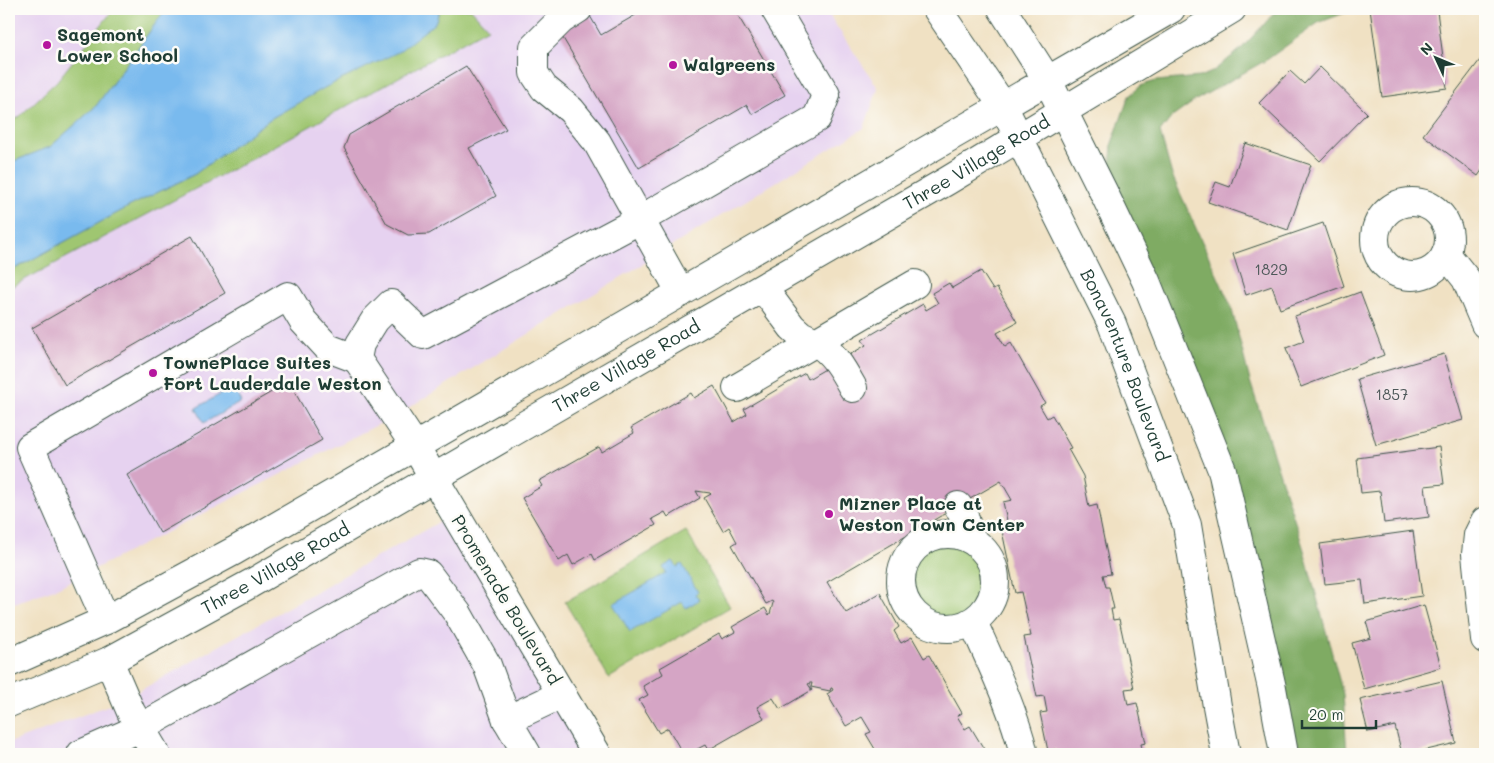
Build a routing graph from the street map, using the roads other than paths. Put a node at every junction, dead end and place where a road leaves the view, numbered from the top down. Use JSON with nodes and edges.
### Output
{"nodes":[{"id":1,"x":578,"y":9,"type":"edge"},
{"id":2,"x":775,"y":9,"type":"edge"},
{"id":3,"x":937,"y":9,"type":"edge"},
{"id":4,"x":1002,"y":9,"type":"edge"},
{"id":5,"x":1172,"y":9,"type":"edge"},
{"id":6,"x":1232,"y":9,"type":"edge"},
{"id":7,"x":1048,"y":80,"type":"junction"},
{"id":8,"x":1003,"y":106,"type":"junction"},
{"id":9,"x":1063,"y":111,"type":"junction"},
{"id":10,"x":1019,"y":137,"type":"junction"},
{"id":11,"x":641,"y":219,"type":"junction"},
{"id":12,"x":1446,"y":254,"type":"dead end"},
{"id":13,"x":915,"y":284,"type":"dead end"},
{"id":14,"x":763,"y":288,"type":"junction"},
{"id":15,"x":681,"y":293,"type":"junction"},
{"id":16,"x":1485,"y":324,"type":"edge"},
{"id":17,"x":816,"y":342,"type":"junction"},
{"id":18,"x":357,"y":359,"type":"junction"},
{"id":19,"x":737,"y":388,"type":"dead end"},
{"id":20,"x":853,"y":388,"type":"dead end"},
{"id":21,"x":415,"y":446,"type":"junction"},
{"id":22,"x":434,"y":478,"type":"junction"},
{"id":23,"x":958,"y":506,"type":"dead end"},
{"id":24,"x":1485,"y":521,"type":"edge"},
{"id":25,"x":970,"y":539,"type":"junction"},
{"id":26,"x":106,"y":620,"type":"junction"},
{"id":27,"x":973,"y":622,"type":"junction"},
{"id":28,"x":1485,"y":639,"type":"edge"},
{"id":29,"x":108,"y":661,"type":"junction"},
{"id":30,"x":9,"y":663,"type":"edge"},
{"id":31,"x":562,"y":694,"type":"junction"},
{"id":32,"x":9,"y":703,"type":"edge"},
{"id":33,"x":507,"y":720,"type":"junction"},
{"id":34,"x":140,"y":728,"type":"junction"},
{"id":35,"x":81,"y":754,"type":"edge"},
{"id":36,"x":156,"y":754,"type":"edge"},
{"id":37,"x":527,"y":754,"type":"edge"},
{"id":38,"x":597,"y":754,"type":"edge"},
{"id":39,"x":1024,"y":754,"type":"edge"},
{"id":40,"x":1226,"y":754,"type":"edge"},
{"id":41,"x":1284,"y":754,"type":"edge"}],
"edges":[{"from":1,"to":11,"type":"street"},
{"from":2,"to":11,"type":"street"},
{"from":3,"to":8,"type":"street","name":"Bonaventure Boulevard"},
{"from":4,"to":7,"type":"street"},
{"from":5,"to":7,"type":"street","name":"Three Village Road"},
{"from":6,"to":9,"type":"street","name":"Three Village Road"},
{"from":7,"to":8,"type":"street","name":"Three Village Road"},
{"from":7,"to":9,"type":"street"},
{"from":8,"to":10,"type":"street","name":"Bonaventure Boulevard"},
{"from":8,"to":15,"type":"street","name":"Three Village Road"},
{"from":9,"to":10,"type":"street","name":"Three Village Road"},
{"from":9,"to":41,"type":"street"},
{"from":10,"to":14,"type":"street","name":"Three Village Road"},
{"from":10,"to":40,"type":"street","name":"Bonaventure Boulevard"},
{"from":11,"to":15,"type":"street"},
{"from":11,"to":18,"type":"street"},
{"from":12,"to":16,"type":"street"},
{"from":13,"to":17,"type":"street"},
{"from":14,"to":17,"type":"street"},
{"from":14,"to":22,"type":"street","name":"Three Village Road"},
{"from":15,"to":21,"type":"street","name":"Three Village Road"},
{"from":17,"to":19,"type":"street"},
{"from":17,"to":20,"type":"street"},
{"from":18,"to":21,"type":"street","name":"Promenade Boulevard"},
{"from":18,"to":26,"type":"street"},
{"from":21,"to":22,"type":"street","name":"Promenade Boulevard"},
{"from":21,"to":26,"type":"street","name":"Three Village Road"},
{"from":22,"to":29,"type":"street","name":"Three Village Road"},
{"from":22,"to":31,"type":"street","name":"Promenade Boulevard"},
{"from":23,"to":25,"type":"street"},
{"from":24,"to":28,"type":"street"},
{"from":25,"to":27,"type":"street"},
{"from":25,"to":27,"type":"street"},
{"from":26,"to":30,"type":"street","name":"Three Village Road"},
{"from":27,"to":39,"type":"street"},
{"from":29,"to":32,"type":"street","name":"Three Village Road"},
{"from":29,"to":34,"type":"street"},
{"from":31,"to":33,"type":"street"},
{"from":31,"to":38,"type":"street","name":"Promenade Boulevard"},
{"from":33,"to":34,"type":"street"},
{"from":33,"to":37,"type":"street"},
{"from":34,"to":35,"type":"street"},
{"from":34,"to":36,"type":"street"}]}
